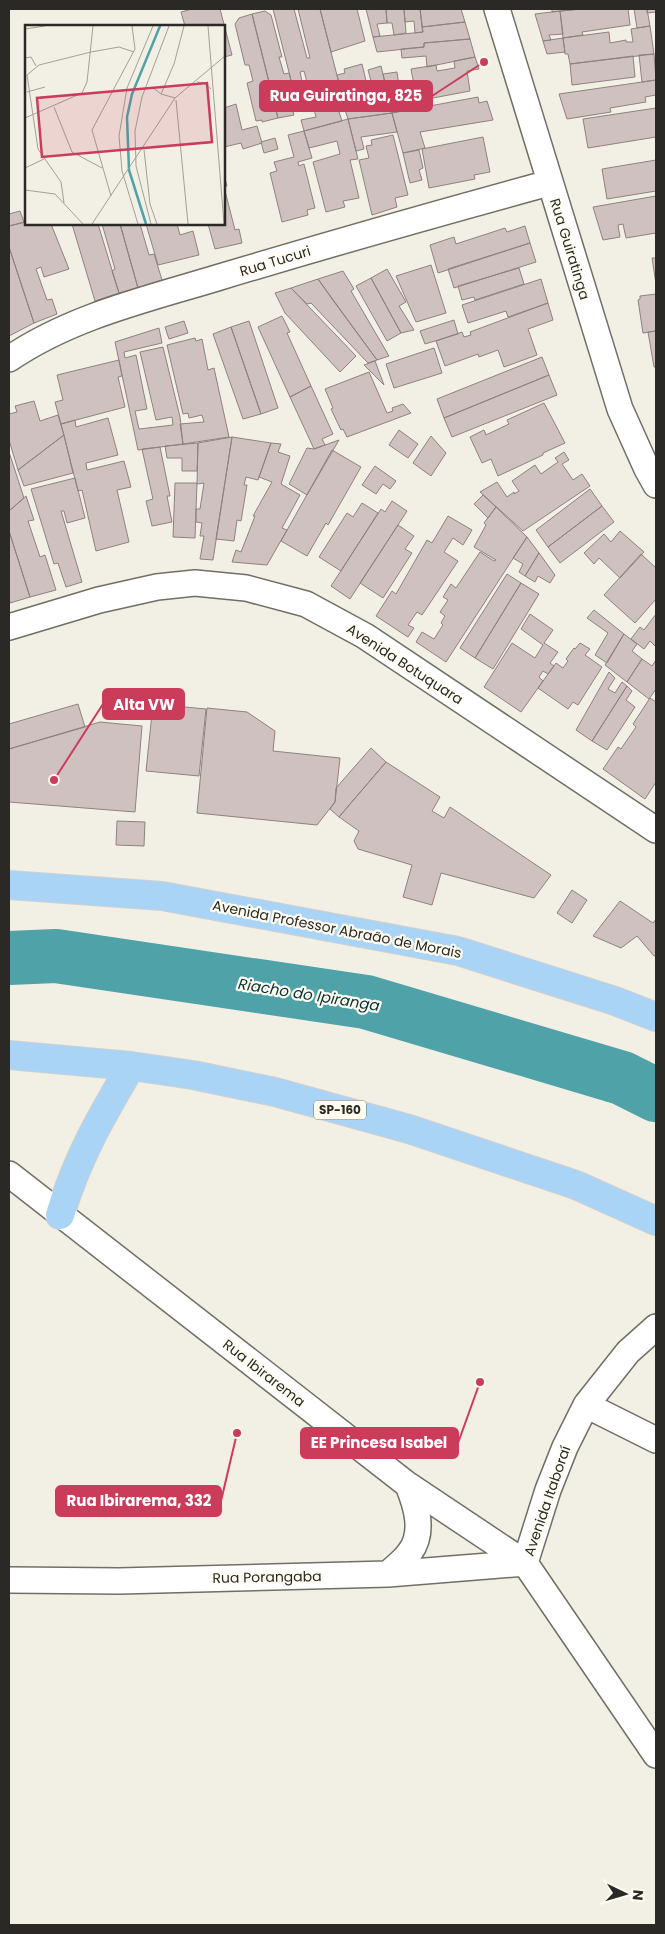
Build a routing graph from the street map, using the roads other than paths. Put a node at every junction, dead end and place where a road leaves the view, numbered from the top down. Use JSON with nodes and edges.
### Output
{"nodes":[{"id":1,"x":497,"y":9,"type":"edge"},
{"id":2,"x":549,"y":183,"type":"junction"},
{"id":3,"x":9,"y":359,"type":"edge"},
{"id":4,"x":656,"y":485,"type":"edge"},
{"id":5,"x":9,"y":627,"type":"edge"},
{"id":6,"x":656,"y":830,"type":"edge"},
{"id":7,"x":9,"y":885,"type":"edge"},
{"id":8,"x":656,"y":1017,"type":"edge"},
{"id":9,"x":9,"y":1055,"type":"edge"},
{"id":10,"x":131,"y":1066,"type":"junction"},
{"id":11,"x":9,"y":1174,"type":"edge"},
{"id":12,"x":60,"y":1215,"type":"junction"},
{"id":13,"x":656,"y":1221,"type":"edge"},
{"id":14,"x":656,"y":1327,"type":"edge"},
{"id":15,"x":586,"y":1405,"type":"junction"},
{"id":16,"x":656,"y":1440,"type":"edge"},
{"id":17,"x":408,"y":1484,"type":"junction"},
{"id":18,"x":525,"y":1563,"type":"junction"},
{"id":19,"x":388,"y":1574,"type":"junction"},
{"id":20,"x":9,"y":1580,"type":"edge"},
{"id":21,"x":656,"y":1755,"type":"edge"}],
"edges":[{"from":1,"to":2,"type":"street","name":"Rua Guiratinga"},
{"from":2,"to":3,"type":"street","name":"Rua Tucuri"},
{"from":2,"to":4,"type":"street","name":"Rua Guiratinga"},
{"from":5,"to":6,"type":"street","name":"Avenida Botuquara"},
{"from":7,"to":8,"type":"main road","name":"Avenida Professor Abraão de Morais"},
{"from":9,"to":10,"type":"main road","number":"SP-160"},
{"from":10,"to":12,"type":"main road"},
{"from":10,"to":13,"type":"main road","number":"SP-160"},
{"from":11,"to":12,"type":"street","name":"Rua Ibirarema"},
{"from":12,"to":17,"type":"street","name":"Rua Ibirarema"},
{"from":14,"to":15,"type":"street","name":"Avenida Itaboraí"},
{"from":15,"to":16,"type":"street"},
{"from":15,"to":18,"type":"street","name":"Avenida Itaboraí"},
{"from":17,"to":18,"type":"street","name":"Rua Ibirarema"},
{"from":17,"to":19,"type":"street"},
{"from":18,"to":19,"type":"street","name":"Rua Porangaba"},
{"from":18,"to":21,"type":"street","name":"Avenida Itaboraí"},
{"from":19,"to":20,"type":"street","name":"Rua Porangaba"}]}
